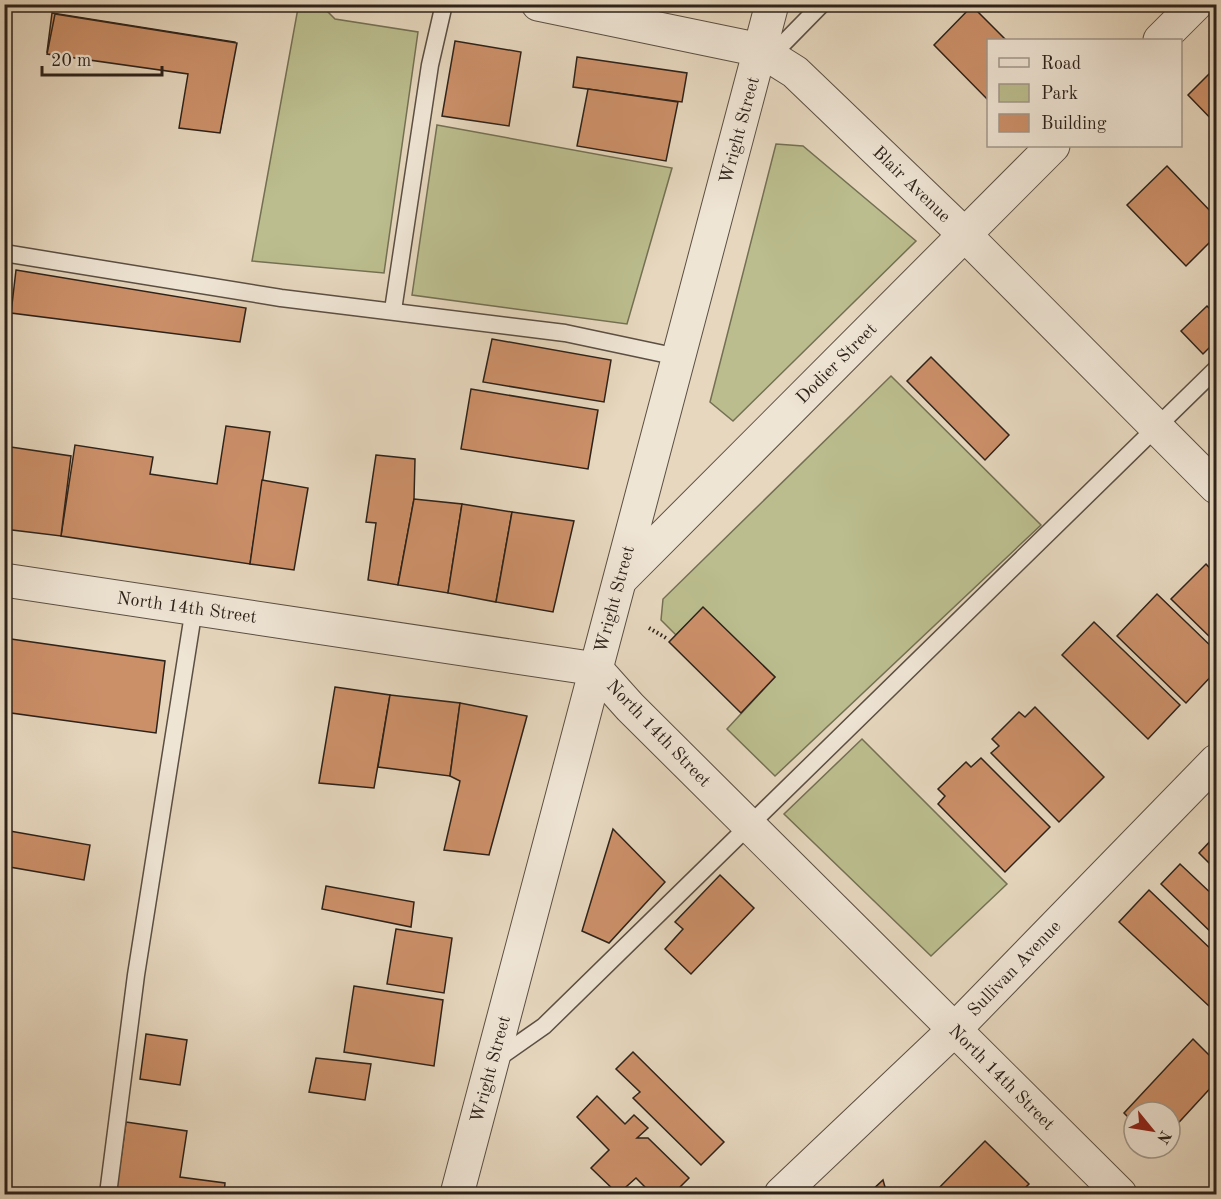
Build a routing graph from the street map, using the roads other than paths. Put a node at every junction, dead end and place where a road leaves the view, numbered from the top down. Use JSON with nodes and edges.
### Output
{"nodes":[{"id":1,"x":444,"y":4,"type":"edge"},
{"id":2,"x":538,"y":4,"type":"edge"},
{"id":3,"x":772,"y":4,"type":"edge"},
{"id":4,"x":822,"y":4,"type":"edge"},
{"id":5,"x":1196,"y":4,"type":"edge"},
{"id":6,"x":1161,"y":39,"type":"edge"},
{"id":7,"x":765,"y":53,"type":"junction"},
{"id":8,"x":1052,"y":147,"type":"edge"},
{"id":9,"x":964,"y":234,"type":"junction"},
{"id":10,"x":4,"y":253,"type":"edge"},
{"id":11,"x":393,"y":310,"type":"junction"},
{"id":12,"x":678,"y":357,"type":"junction"},
{"id":13,"x":1216,"y":369,"type":"edge"},
{"id":14,"x":1156,"y":427,"type":"junction"},
{"id":15,"x":1216,"y":487,"type":"edge"},
{"id":16,"x":4,"y":580,"type":"edge"},
{"id":17,"x":619,"y":580,"type":"junction"},
{"id":18,"x":194,"y":608,"type":"junction"},
{"id":19,"x":596,"y":669,"type":"junction"},
{"id":20,"x":1216,"y":761,"type":"edge"},
{"id":21,"x":751,"y":826,"type":"junction"},
{"id":22,"x":955,"y":1029,"type":"junction"},
{"id":23,"x":491,"y":1064,"type":"junction"},
{"id":24,"x":108,"y":1194,"type":"edge"},
{"id":25,"x":457,"y":1194,"type":"edge"},
{"id":26,"x":781,"y":1194,"type":"edge"},
{"id":27,"x":1120,"y":1194,"type":"edge"}],
"edges":[{"from":1,"to":11,"type":"lane"},
{"from":2,"to":7,"type":"street","name":"Blair Avenue"},
{"from":3,"to":7,"type":"street","name":"Wright Street"},
{"from":4,"to":7,"type":"lane"},
{"from":5,"to":6,"type":"street"},
{"from":7,"to":9,"type":"street","name":"Blair Avenue"},
{"from":7,"to":12,"type":"street","name":"Wright Street"},
{"from":8,"to":9,"type":"street","name":"Dodier Street"},
{"from":9,"to":14,"type":"street","name":"Blair Avenue"},
{"from":9,"to":17,"type":"street","name":"Dodier Street"},
{"from":10,"to":11,"type":"lane"},
{"from":11,"to":12,"type":"lane"},
{"from":12,"to":17,"type":"street","name":"Wright Street"},
{"from":13,"to":14,"type":"lane"},
{"from":14,"to":15,"type":"street","name":"Blair Avenue"},
{"from":14,"to":21,"type":"lane"},
{"from":16,"to":18,"type":"street","name":"North 14th Street"},
{"from":17,"to":19,"type":"street","name":"Wright Street"},
{"from":18,"to":19,"type":"street","name":"North 14th Street"},
{"from":18,"to":24,"type":"lane"},
{"from":19,"to":21,"type":"street","name":"North 14th Street"},
{"from":19,"to":23,"type":"street","name":"Wright Street"},
{"from":20,"to":22,"type":"street","name":"Sullivan Avenue"},
{"from":21,"to":22,"type":"street","name":"North 14th Street"},
{"from":21,"to":23,"type":"lane"},
{"from":22,"to":26,"type":"street","name":"Sullivan Avenue"},
{"from":22,"to":27,"type":"street","name":"North 14th Street"},
{"from":23,"to":25,"type":"street","name":"Wright Street"}]}
